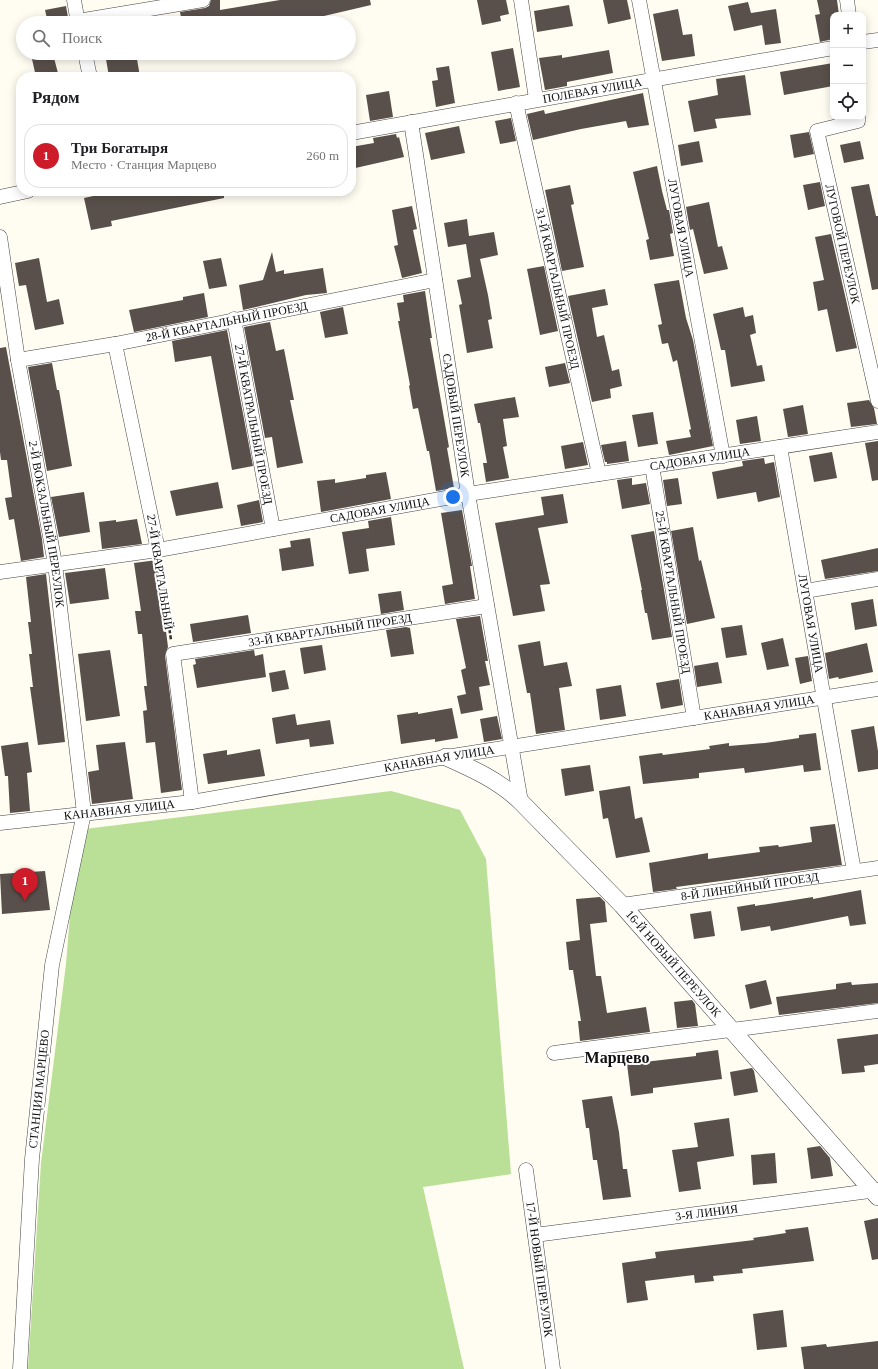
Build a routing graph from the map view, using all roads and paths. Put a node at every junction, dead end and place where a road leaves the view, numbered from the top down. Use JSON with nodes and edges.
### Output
{"nodes":[{"id":1,"x":74,"y":0,"type":"edge"},
{"id":2,"x":203,"y":0,"type":"edge"},
{"id":3,"x":521,"y":0,"type":"edge"},
{"id":4,"x":639,"y":0,"type":"edge"},
{"id":5,"x":847,"y":0,"type":"edge"},
{"id":6,"x":849,"y":12,"type":"edge"},
{"id":7,"x":77,"y":16,"type":"edge"},
{"id":8,"x":112,"y":16,"type":"edge"},
{"id":9,"x":878,"y":40,"type":"edge"},
{"id":10,"x":866,"y":42,"type":"edge"},
{"id":11,"x":830,"y":49,"type":"edge"},
{"id":12,"x":86,"y":60,"type":"edge"},
{"id":13,"x":89,"y":72,"type":"edge"},
{"id":14,"x":653,"y":79,"type":"junction"},
{"id":15,"x":536,"y":99,"type":"junction"},
{"id":16,"x":516,"y":103,"type":"junction"},
{"id":17,"x":858,"y":120,"type":"edge"},
{"id":18,"x":411,"y":122,"type":"junction"},
{"id":19,"x":356,"y":132,"type":"edge"},
{"id":20,"x":16,"y":194,"type":"edge"},
{"id":21,"x":0,"y":197,"type":"edge"},
{"id":22,"x":0,"y":237,"type":"edge"},
{"id":23,"x":435,"y":280,"type":"junction"},
{"id":24,"x":234,"y":319,"type":"junction"},
{"id":25,"x":115,"y":344,"type":"junction"},
{"id":26,"x":18,"y":360,"type":"junction"},
{"id":27,"x":878,"y":401,"type":"edge"},
{"id":28,"x":878,"y":432,"type":"edge"},
{"id":29,"x":780,"y":447,"type":"junction"},
{"id":30,"x":723,"y":456,"type":"junction"},
{"id":31,"x":652,"y":466,"type":"junction"},
{"id":32,"x":599,"y":474,"type":"junction"},
{"id":33,"x":468,"y":494,"type":"junction"},
{"id":34,"x":273,"y":530,"type":"junction"},
{"id":35,"x":158,"y":550,"type":"junction"},
{"id":36,"x":55,"y":564,"type":"junction"},
{"id":37,"x":0,"y":572,"type":"edge"},
{"id":38,"x":878,"y":579,"type":"edge"},
{"id":39,"x":805,"y":591,"type":"junction"},
{"id":40,"x":487,"y":606,"type":"junction"},
{"id":41,"x":174,"y":654,"type":"junction"},
{"id":42,"x":878,"y":688,"type":"edge"},
{"id":43,"x":824,"y":697,"type":"junction"},
{"id":44,"x":694,"y":718,"type":"junction"},
{"id":45,"x":512,"y":746,"type":"junction"},
{"id":46,"x":446,"y":757,"type":"junction"},
{"id":47,"x":192,"y":802,"type":"junction"},
{"id":48,"x":521,"y":802,"type":"junction"},
{"id":49,"x":84,"y":813,"type":"junction"},
{"id":50,"x":0,"y":823,"type":"edge"},
{"id":51,"x":878,"y":868,"type":"edge"},
{"id":52,"x":854,"y":871,"type":"junction"},
{"id":53,"x":622,"y":905,"type":"junction"},
{"id":54,"x":878,"y":1011,"type":"edge"},
{"id":55,"x":731,"y":1029,"type":"junction"},
{"id":56,"x":554,"y":1053,"type":"dead end"},
{"id":57,"x":526,"y":1170,"type":"dead end"},
{"id":58,"x":876,"y":1192,"type":"edge"},
{"id":59,"x":535,"y":1235,"type":"junction"},
{"id":60,"x":20,"y":1369,"type":"edge"},
{"id":61,"x":553,"y":1369,"type":"edge"}],
"edges":[{"from":1,"to":7,"type":"street"},
{"from":2,"to":8,"type":"street"},
{"from":3,"to":15,"type":"street"},
{"from":4,"to":14,"type":"street","name":"ЛУГОВАЯ УЛИЦА"},
{"from":5,"to":6,"type":"street"},
{"from":9,"to":10,"type":"street"},
{"from":11,"to":14,"type":"street","name":"ПОЛЕВАЯ УЛИЦА"},
{"from":12,"to":13,"type":"street"},
{"from":14,"to":15,"type":"street","name":"ПОЛЕВАЯ УЛИЦА"},
{"from":14,"to":30,"type":"street","name":"ЛУГОВАЯ УЛИЦА"},
{"from":15,"to":16,"type":"street","name":"ПОЛЕВАЯ УЛИЦА"},
{"from":16,"to":18,"type":"street","name":"ПОЛЕВАЯ УЛИЦА"},
{"from":16,"to":32,"type":"street","name":"31-Й КВАРТАЛЬНЫЙ ПРОЕЗД"},
{"from":17,"to":27,"type":"street","name":"ЛУГОВОЙ ПЕРЕУЛОК"},
{"from":18,"to":19,"type":"street","name":"ПОЛЕВАЯ УЛИЦА"},
{"from":18,"to":23,"type":"street","name":"САДОВЫЙ ПЕРЕУЛОК"},
{"from":20,"to":21,"type":"street"},
{"from":22,"to":26,"type":"street","name":"2-Й ВОКЗАЛЬНЫЙ ПЕРЕУЛОК"},
{"from":23,"to":24,"type":"street","name":"28-Й КВАРТАЛЬНЫЙ ПРОЕЗД"},
{"from":23,"to":33,"type":"street","name":"САДОВЫЙ ПЕРЕУЛОК"},
{"from":24,"to":25,"type":"street","name":"28-Й КВАРТАЛЬНЫЙ ПРОЕЗД"},
{"from":24,"to":34,"type":"street","name":"27-Й КВАТРАЛЬНЫЙ ПРОЕЗД"},
{"from":25,"to":26,"type":"street","name":"28-Й КВАРТАЛЬНЫЙ ПРОЕЗД"},
{"from":25,"to":35,"type":"street","name":"27-Й КВАРТАЛЬНЫЙ"},
{"from":26,"to":36,"type":"street","name":"2-Й ВОКЗАЛЬНЫЙ ПЕРЕУЛОК"},
{"from":28,"to":29,"type":"street","name":"САДОВАЯ УЛИЦА"},
{"from":29,"to":30,"type":"street","name":"САДОВАЯ УЛИЦА"},
{"from":29,"to":39,"type":"street","name":"ЛУГОВАЯ УЛИЦА"},
{"from":30,"to":31,"type":"street","name":"САДОВАЯ УЛИЦА"},
{"from":31,"to":32,"type":"street","name":"САДОВАЯ УЛИЦА"},
{"from":31,"to":44,"type":"street","name":"25-Й КВАРТАЛЬНЫЙ ПРОЕЗД"},
{"from":32,"to":33,"type":"street","name":"САДОВАЯ УЛИЦА"},
{"from":33,"to":34,"type":"street","name":"САДОВАЯ УЛИЦА"},
{"from":33,"to":40,"type":"street","name":"САДОВЫЙ ПЕРЕУЛОК"},
{"from":34,"to":35,"type":"street","name":"САДОВАЯ УЛИЦА"},
{"from":35,"to":36,"type":"street","name":"САДОВАЯ УЛИЦА"},
{"from":35,"to":41,"type":"path","name":"27-Й КВАРТАЛЬНЫЙ"},
{"from":36,"to":37,"type":"street","name":"САДОВАЯ УЛИЦА"},
{"from":36,"to":49,"type":"street","name":"2-Й ВОКЗАЛЬНЫЙ ПЕРЕУЛОК"},
{"from":38,"to":39,"type":"street"},
{"from":39,"to":43,"type":"street","name":"ЛУГОВАЯ УЛИЦА"},
{"from":40,"to":41,"type":"street","name":"33-Й КВАРТАЛЬНЫЙ ПРОЕЗД"},
{"from":40,"to":45,"type":"street","name":"САДОВЫЙ ПЕРЕУЛОК"},
{"from":41,"to":47,"type":"street"},
{"from":42,"to":43,"type":"street","name":"КАНАВНАЯ УЛИЦА"},
{"from":43,"to":44,"type":"street","name":"КАНАВНАЯ УЛИЦА"},
{"from":43,"to":52,"type":"street","name":"ЛУГОВАЯ УЛИЦА"},
{"from":44,"to":45,"type":"street","name":"КАНАВНАЯ УЛИЦА"},
{"from":45,"to":46,"type":"street","name":"КАНАВНАЯ УЛИЦА"},
{"from":45,"to":48,"type":"street","name":"САДОВЫЙ ПЕРЕУЛОК"},
{"from":46,"to":47,"type":"street","name":"КАНАВНАЯ УЛИЦА"},
{"from":46,"to":48,"type":"street","name":"16-Й НОВЫЙ ПЕРЕУЛОК"},
{"from":47,"to":49,"type":"street","name":"КАНАВНАЯ УЛИЦА"},
{"from":48,"to":53,"type":"street","name":"16-Й НОВЫЙ ПЕРЕУЛОК"},
{"from":49,"to":50,"type":"street","name":"КАНАВНАЯ УЛИЦА"},
{"from":49,"to":60,"type":"street","name":"СТАНЦИЯ МАРЦЕВО"},
{"from":51,"to":52,"type":"street","name":"8-Й ЛИНЕЙНЫЙ ПРОЕЗД"},
{"from":52,"to":53,"type":"street","name":"8-Й ЛИНЕЙНЫЙ ПРОЕЗД"},
{"from":53,"to":55,"type":"street","name":"16-Й НОВЫЙ ПЕРЕУЛОК"},
{"from":54,"to":55,"type":"street"},
{"from":55,"to":56,"type":"street"},
{"from":55,"to":58,"type":"street","name":"16-Й НОВЫЙ ПЕРЕУЛОК"},
{"from":57,"to":59,"type":"street","name":"17-Й НОВЫЙ ПЕРЕУЛОК"},
{"from":58,"to":59,"type":"street","name":"3-Я ЛИНИЯ"},
{"from":59,"to":61,"type":"street","name":"17-Й НОВЫЙ ПЕРЕУЛОК"}]}
